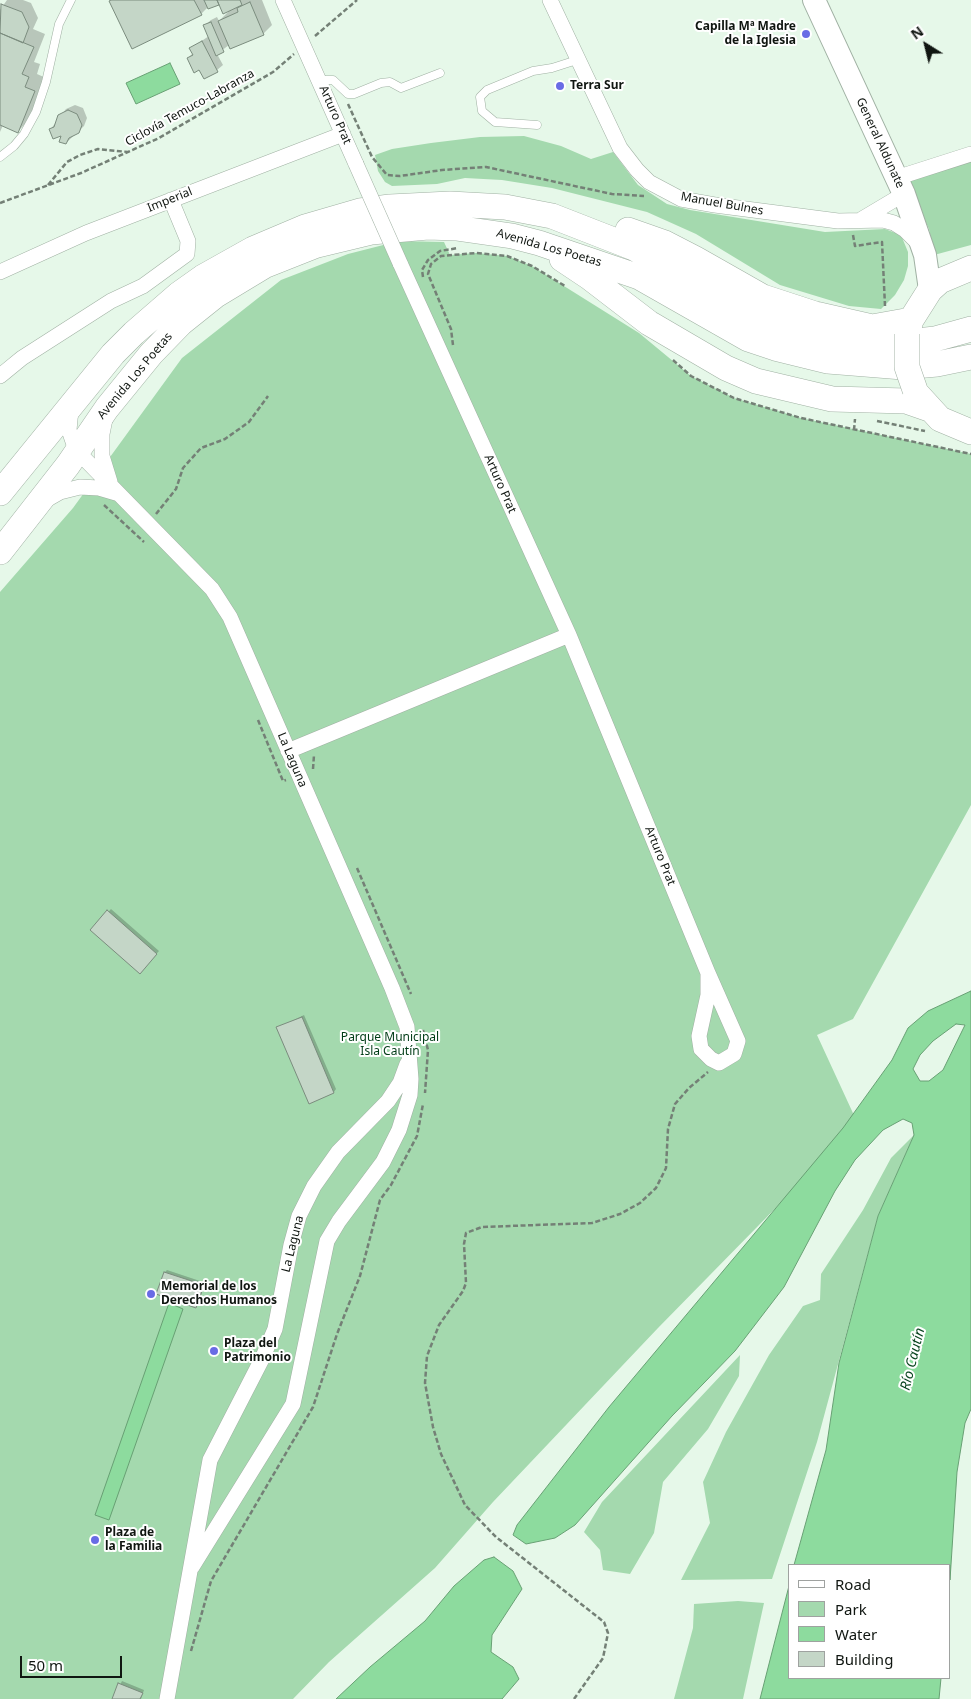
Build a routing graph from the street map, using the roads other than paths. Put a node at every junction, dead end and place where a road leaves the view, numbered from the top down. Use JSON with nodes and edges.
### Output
{"nodes":[{"id":1,"x":71,"y":0,"type":"edge"},
{"id":2,"x":283,"y":0,"type":"edge"},
{"id":3,"x":550,"y":0,"type":"edge"},
{"id":4,"x":814,"y":0,"type":"edge"},
{"id":5,"x":577,"y":60,"type":"junction"},
{"id":6,"x":440,"y":73,"type":"dead end"},
{"id":7,"x":319,"y":80,"type":"junction"},
{"id":8,"x":536,"y":125,"type":"dead end"},
{"id":9,"x":343,"y":134,"type":"junction"},
{"id":10,"x":971,"y":154,"type":"edge"},
{"id":11,"x":0,"y":157,"type":"edge"},
{"id":12,"x":900,"y":186,"type":"junction"},
{"id":13,"x":170,"y":200,"type":"junction"},
{"id":14,"x":533,"y":211,"type":"junction"},
{"id":15,"x":853,"y":221,"type":"junction"},
{"id":16,"x":539,"y":243,"type":"junction"},
{"id":17,"x":924,"y":250,"type":"junction"},
{"id":18,"x":971,"y":268,"type":"edge"},
{"id":19,"x":0,"y":272,"type":"edge"},
{"id":20,"x":930,"y":290,"type":"junction"},
{"id":21,"x":909,"y":327,"type":"junction"},
{"id":22,"x":971,"y":328,"type":"edge"},
{"id":23,"x":971,"y":357,"type":"edge"},
{"id":24,"x":0,"y":376,"type":"edge"},
{"id":25,"x":922,"y":399,"type":"junction"},
{"id":26,"x":76,"y":400,"type":"junction"},
{"id":27,"x":107,"y":408,"type":"junction"},
{"id":28,"x":971,"y":432,"type":"edge"},
{"id":29,"x":76,"y":450,"type":"junction"},
{"id":30,"x":0,"y":493,"type":"edge"},
{"id":31,"x":118,"y":494,"type":"junction"},
{"id":32,"x":35,"y":509,"type":"junction"},
{"id":33,"x":0,"y":552,"type":"edge"},
{"id":34,"x":569,"y":635,"type":"junction"},
{"id":35,"x":288,"y":751,"type":"junction"},
{"id":36,"x":708,"y":973,"type":"junction"},
{"id":37,"x":409,"y":1058,"type":"junction"},
{"id":38,"x":192,"y":1567,"type":"junction"},
{"id":39,"x":167,"y":1699,"type":"edge"}],
"edges":[{"from":1,"to":11,"type":"lane"},
{"from":2,"to":7,"type":"street","name":"Arturo Prat"},
{"from":3,"to":5,"type":"street","name":"Manuel Bulnes"},
{"from":4,"to":12,"type":"main road","name":"General Aldunate"},
{"from":5,"to":8,"type":"lane"},
{"from":5,"to":15,"type":"street","name":"Manuel Bulnes"},
{"from":6,"to":7,"type":"lane"},
{"from":7,"to":9,"type":"street","name":"Arturo Prat"},
{"from":9,"to":13,"type":"street","name":"Imperial"},
{"from":9,"to":34,"type":"street","name":"Arturo Prat","bridge":true},
{"from":10,"to":12,"type":"street"},
{"from":12,"to":15,"type":"street"},
{"from":12,"to":17,"type":"main road","name":"General Aldunate"},
{"from":13,"to":19,"type":"street","name":"Imperial"},
{"from":13,"to":24,"type":"street"},
{"from":14,"to":21,"type":"main road"},
{"from":14,"to":22,"type":"main road","name":"Avenida Los Poetas"},
{"from":14,"to":26,"type":"main road","name":"Avenida Los Poetas"},
{"from":15,"to":17,"type":"street","name":"Manuel Bulnes"},
{"from":16,"to":23,"type":"main road","name":"Avenida Los Poetas"},
{"from":16,"to":25,"type":"main road"},
{"from":16,"to":27,"type":"main road","name":"Avenida Los Poetas"},
{"from":17,"to":20,"type":"main road","name":"General Aldunate"},
{"from":18,"to":20,"type":"main road"},
{"from":20,"to":21,"type":"main road"},
{"from":21,"to":25,"type":"main road","bridge":true},
{"from":25,"to":28,"type":"main road"},
{"from":26,"to":29,"type":"street"},
{"from":26,"to":30,"type":"main road","name":"Avenida Los Poetas"},
{"from":27,"to":29,"type":"main road","name":"Avenida Los Poetas"},
{"from":27,"to":31,"type":"street"},
{"from":29,"to":31,"type":"street"},
{"from":29,"to":32,"type":"main road","name":"Avenida Los Poetas"},
{"from":31,"to":32,"type":"street"},
{"from":31,"to":35,"type":"street","name":"La Laguna"},
{"from":32,"to":33,"type":"main road","name":"Avenida Los Poetas"},
{"from":34,"to":35,"type":"street"},
{"from":34,"to":36,"type":"street","name":"Arturo Prat"},
{"from":35,"to":37,"type":"street","name":"La Laguna"},
{"from":36,"to":36,"type":"street","name":"Arturo Prat"},
{"from":37,"to":38,"type":"street","name":"La Laguna"},
{"from":37,"to":38,"type":"street","name":"La Laguna"},
{"from":38,"to":39,"type":"street","name":"La Laguna"}]}
